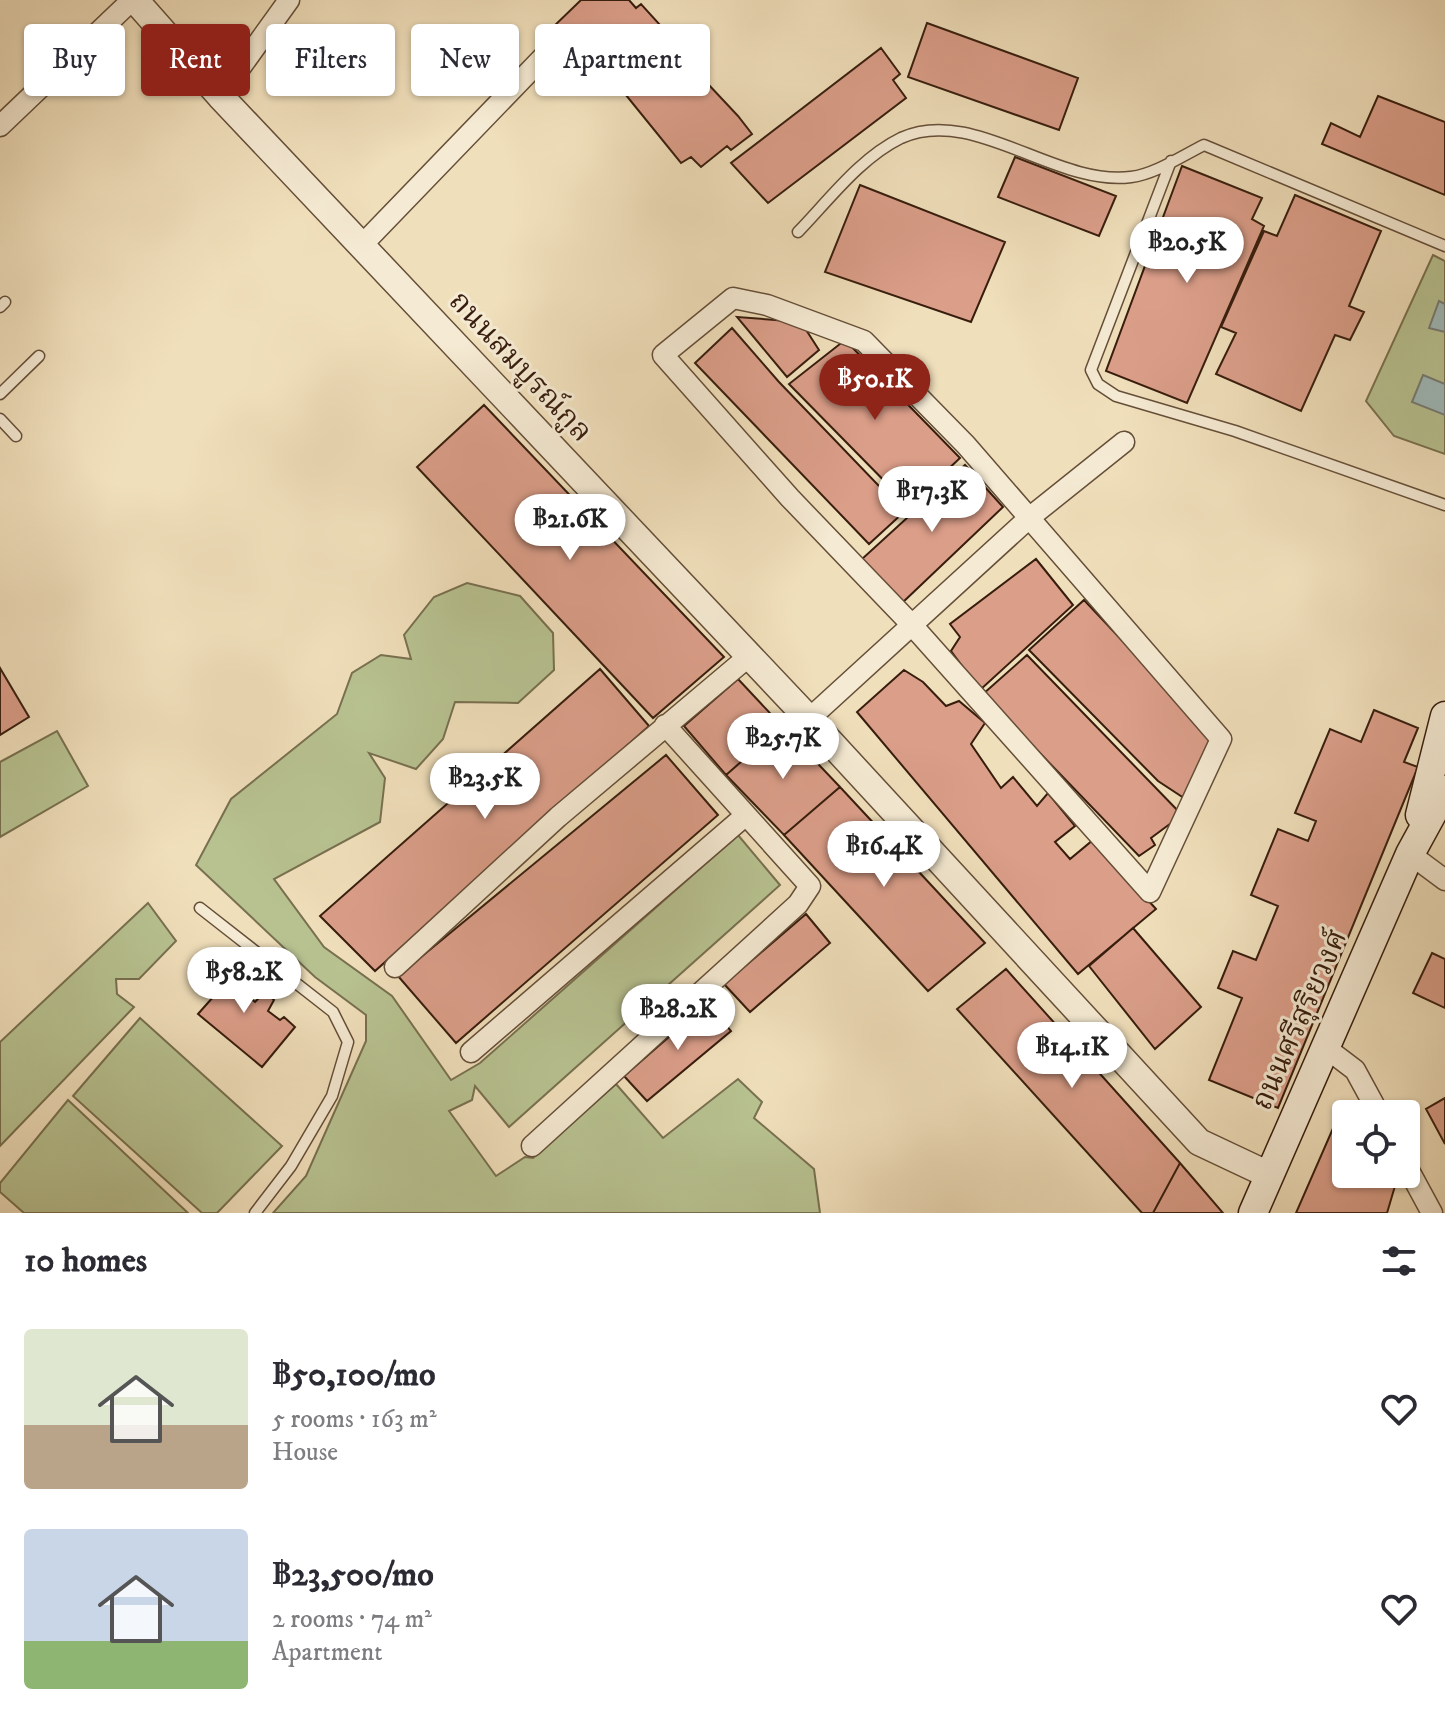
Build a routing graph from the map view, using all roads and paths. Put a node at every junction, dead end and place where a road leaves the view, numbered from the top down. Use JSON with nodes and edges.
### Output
{"nodes":[{"id":1,"x":134,"y":0,"type":"edge"},
{"id":2,"x":289,"y":0,"type":"edge"},
{"id":3,"x":156,"y":24,"type":"edge"},
{"id":4,"x":250,"y":54,"type":"edge"},
{"id":5,"x":535,"y":66,"type":"edge"},
{"id":6,"x":220,"y":96,"type":"edge"},
{"id":7,"x":0,"y":126,"type":"edge"},
{"id":8,"x":1171,"y":161,"type":"junction"},
{"id":9,"x":798,"y":232,"type":"dead end"},
{"id":10,"x":362,"y":245,"type":"junction"},
{"id":11,"x":1445,"y":246,"type":"edge"},
{"id":12,"x":39,"y":356,"type":"dead end"},
{"id":13,"x":0,"y":394,"type":"edge"},
{"id":14,"x":0,"y":419,"type":"edge"},
{"id":15,"x":16,"y":436,"type":"dead end"},
{"id":16,"x":1124,"y":442,"type":"dead end"},
{"id":17,"x":1445,"y":505,"type":"edge"},
{"id":18,"x":1029,"y":518,"type":"junction"},
{"id":19,"x":911,"y":624,"type":"junction"},
{"id":20,"x":748,"y":657,"type":"junction"},
{"id":21,"x":1445,"y":716,"type":"edge"},
{"id":22,"x":809,"y":719,"type":"junction"},
{"id":23,"x":665,"y":725,"type":"junction"},
{"id":24,"x":1445,"y":790,"type":"edge"},
{"id":25,"x":746,"y":815,"type":"junction"},
{"id":26,"x":1410,"y":854,"type":"junction"},
{"id":27,"x":1445,"y":880,"type":"edge"},
{"id":28,"x":200,"y":908,"type":"dead end"},
{"id":29,"x":395,"y":967,"type":"dead end"},
{"id":30,"x":1326,"y":1048,"type":"junction"},
{"id":31,"x":471,"y":1052,"type":"dead end"},
{"id":32,"x":1371,"y":1100,"type":"edge"},
{"id":33,"x":532,"y":1146,"type":"dead end"},
{"id":34,"x":1269,"y":1175,"type":"junction"},
{"id":35,"x":1418,"y":1188,"type":"edge"},
{"id":36,"x":255,"y":1213,"type":"edge"},
{"id":37,"x":1253,"y":1213,"type":"edge"},
{"id":38,"x":1432,"y":1213,"type":"edge"}],
"edges":[{"from":1,"to":3,"type":"street","name":"ถนนสมบูรณ์กูล"},
{"from":1,"to":7,"type":"street"},
{"from":2,"to":4,"type":"street"},
{"from":5,"to":10,"type":"street"},
{"from":6,"to":10,"type":"street","name":"ถนนสมบูรณ์กูล"},
{"from":8,"to":9,"type":"lane"},
{"from":8,"to":11,"type":"lane"},
{"from":8,"to":17,"type":"lane"},
{"from":10,"to":20,"type":"street","name":"ถนนสมบูรณ์กูล"},
{"from":12,"to":13,"type":"lane"},
{"from":14,"to":15,"type":"lane"},
{"from":16,"to":18,"type":"street"},
{"from":18,"to":19,"type":"street"},
{"from":18,"to":19,"type":"street"},
{"from":18,"to":19,"type":"street"},
{"from":19,"to":22,"type":"street"},
{"from":20,"to":22,"type":"street","name":"ถนนสมบูรณ์กูล"},
{"from":20,"to":23,"type":"street"},
{"from":21,"to":26,"type":"main road","name":"ถนนศรีสุริยวงศ์"},
{"from":22,"to":34,"type":"street","name":"ถนนสมบูรณ์กูล"},
{"from":23,"to":25,"type":"street"},
{"from":23,"to":29,"type":"street"},
{"from":24,"to":26,"type":"main road","name":"ถนนศรีสุริยวงศ์"},
{"from":25,"to":31,"type":"street"},
{"from":25,"to":33,"type":"street"},
{"from":26,"to":27,"type":"street"},
{"from":26,"to":30,"type":"main road","name":"ถนนศรีสุริยวงศ์"},
{"from":28,"to":36,"type":"lane"},
{"from":30,"to":32,"type":"street"},
{"from":30,"to":34,"type":"main road","name":"ถนนศรีสุริยวงศ์"},
{"from":34,"to":37,"type":"main road","name":"ถนนศรีสุริยวงศ์"},
{"from":35,"to":38,"type":"street"}]}
